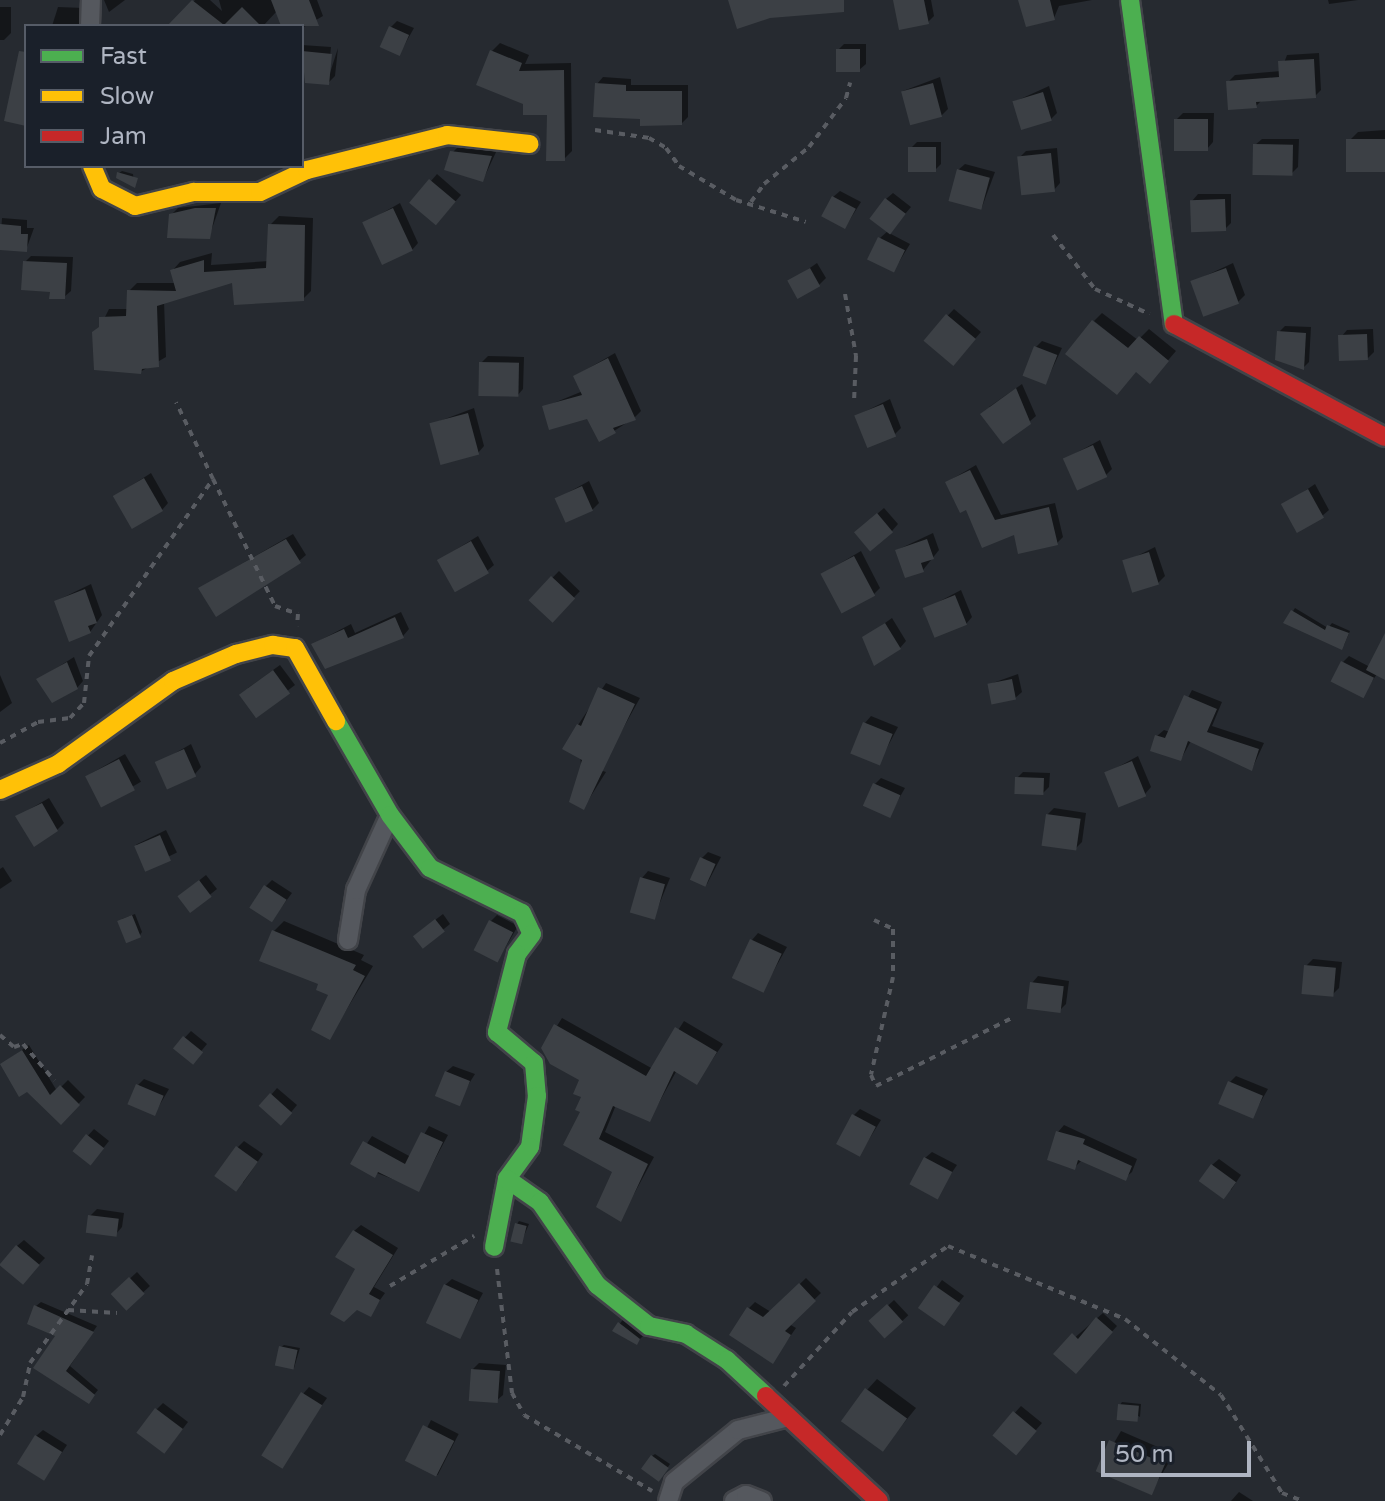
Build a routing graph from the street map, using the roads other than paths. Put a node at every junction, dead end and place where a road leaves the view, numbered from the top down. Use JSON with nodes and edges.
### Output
{"nodes":[{"id":1,"x":91,"y":0,"type":"edge"},
{"id":2,"x":1130,"y":0,"type":"edge"},
{"id":3,"x":90,"y":24,"type":"edge"},
{"id":4,"x":530,"y":144,"type":"dead end"},
{"id":5,"x":93,"y":168,"type":"edge"},
{"id":6,"x":1385,"y":437,"type":"edge"},
{"id":7,"x":0,"y":790,"type":"edge"},
{"id":8,"x":390,"y":815,"type":"junction"},
{"id":9,"x":348,"y":940,"type":"dead end"},
{"id":10,"x":507,"y":1179,"type":"junction"},
{"id":11,"x":494,"y":1247,"type":"road end"},
{"id":12,"x":785,"y":1418,"type":"junction"},
{"id":13,"x":668,"y":1500,"type":"edge"},
{"id":14,"x":734,"y":1501,"type":"edge"},
{"id":15,"x":762,"y":1501,"type":"edge"},
{"id":16,"x":879,"y":1501,"type":"edge"}],
"edges":[{"from":1,"to":3,"type":"street"},
{"from":2,"to":6,"type":"street"},
{"from":4,"to":5,"type":"street"},
{"from":7,"to":8,"type":"street"},
{"from":8,"to":9,"type":"street"},
{"from":8,"to":10,"type":"street"},
{"from":10,"to":11,"type":"street"},
{"from":10,"to":12,"type":"street"},
{"from":12,"to":13,"type":"street"},
{"from":12,"to":16,"type":"street"},
{"from":14,"to":15,"type":"street"}]}
